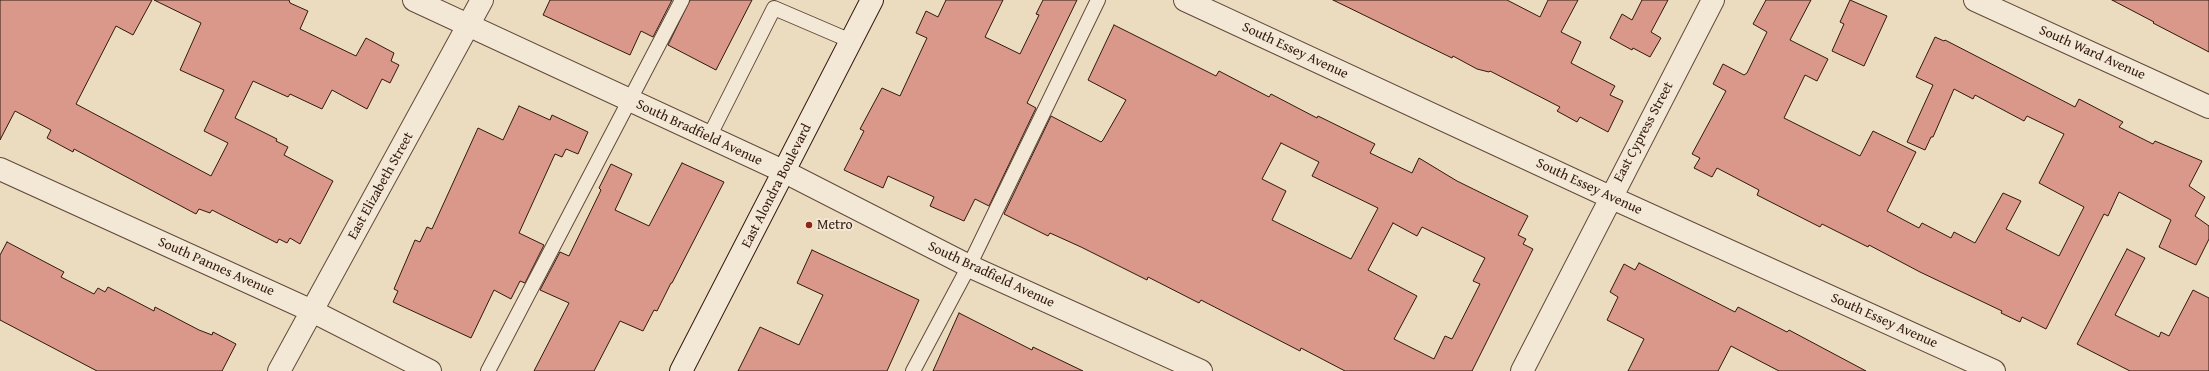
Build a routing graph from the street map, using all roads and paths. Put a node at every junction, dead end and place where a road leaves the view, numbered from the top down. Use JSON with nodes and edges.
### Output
{"nodes":[{"id":1,"x":414,"y":0,"type":"edge"},
{"id":2,"x":482,"y":0,"type":"edge"},
{"id":3,"x":682,"y":0,"type":"edge"},
{"id":4,"x":872,"y":0,"type":"edge"},
{"id":5,"x":1098,"y":0,"type":"edge"},
{"id":6,"x":1185,"y":0,"type":"edge"},
{"id":7,"x":1713,"y":0,"type":"edge"},
{"id":8,"x":1974,"y":0,"type":"edge"},
{"id":9,"x":469,"y":25,"type":"junction"},
{"id":10,"x":851,"y":41,"type":"junction"},
{"id":11,"x":630,"y":101,"type":"junction"},
{"id":12,"x":2209,"y":107,"type":"edge"},
{"id":13,"x":709,"y":137,"type":"junction"},
{"id":14,"x":0,"y":169,"type":"edge"},
{"id":15,"x":785,"y":172,"type":"junction"},
{"id":16,"x":1610,"y":197,"type":"junction"},
{"id":17,"x":969,"y":266,"type":"junction"},
{"id":18,"x":312,"y":311,"type":"junction"},
{"id":19,"x":279,"y":371,"type":"edge"},
{"id":20,"x":430,"y":371,"type":"edge"},
{"id":21,"x":488,"y":371,"type":"edge"},
{"id":22,"x":681,"y":371,"type":"edge"},
{"id":23,"x":913,"y":371,"type":"edge"},
{"id":24,"x":1201,"y":371,"type":"edge"},
{"id":25,"x":1522,"y":371,"type":"edge"},
{"id":26,"x":1994,"y":371,"type":"edge"}],
"edges":[{"from":1,"to":9,"type":"street","name":"South Bradfield Avenue"},
{"from":2,"to":9,"type":"street","name":"East Elizabeth Street"},
{"from":3,"to":11,"type":"lane"},
{"from":4,"to":10,"type":"street","name":"East Alondra Boulevard"},
{"from":5,"to":17,"type":"lane"},
{"from":6,"to":16,"type":"street","name":"South Essey Avenue"},
{"from":7,"to":16,"type":"street","name":"East Cypress Street"},
{"from":8,"to":12,"type":"street","name":"South Ward Avenue"},
{"from":9,"to":11,"type":"street","name":"South Bradfield Avenue"},
{"from":9,"to":18,"type":"street","name":"East Elizabeth Street"},
{"from":10,"to":13,"type":"lane"},
{"from":10,"to":15,"type":"street","name":"East Alondra Boulevard"},
{"from":11,"to":13,"type":"street","name":"South Bradfield Avenue"},
{"from":11,"to":21,"type":"lane"},
{"from":13,"to":15,"type":"street","name":"South Bradfield Avenue"},
{"from":14,"to":18,"type":"street","name":"South Pannes Avenue"},
{"from":15,"to":17,"type":"street","name":"South Bradfield Avenue"},
{"from":15,"to":22,"type":"street","name":"East Alondra Boulevard"},
{"from":16,"to":25,"type":"street","name":"East Cypress Street"},
{"from":16,"to":26,"type":"street","name":"South Essey Avenue"},
{"from":17,"to":23,"type":"lane"},
{"from":17,"to":24,"type":"street","name":"South Bradfield Avenue"},
{"from":18,"to":19,"type":"street","name":"East Elizabeth Street"},
{"from":18,"to":20,"type":"street","name":"South Pannes Avenue"}]}
